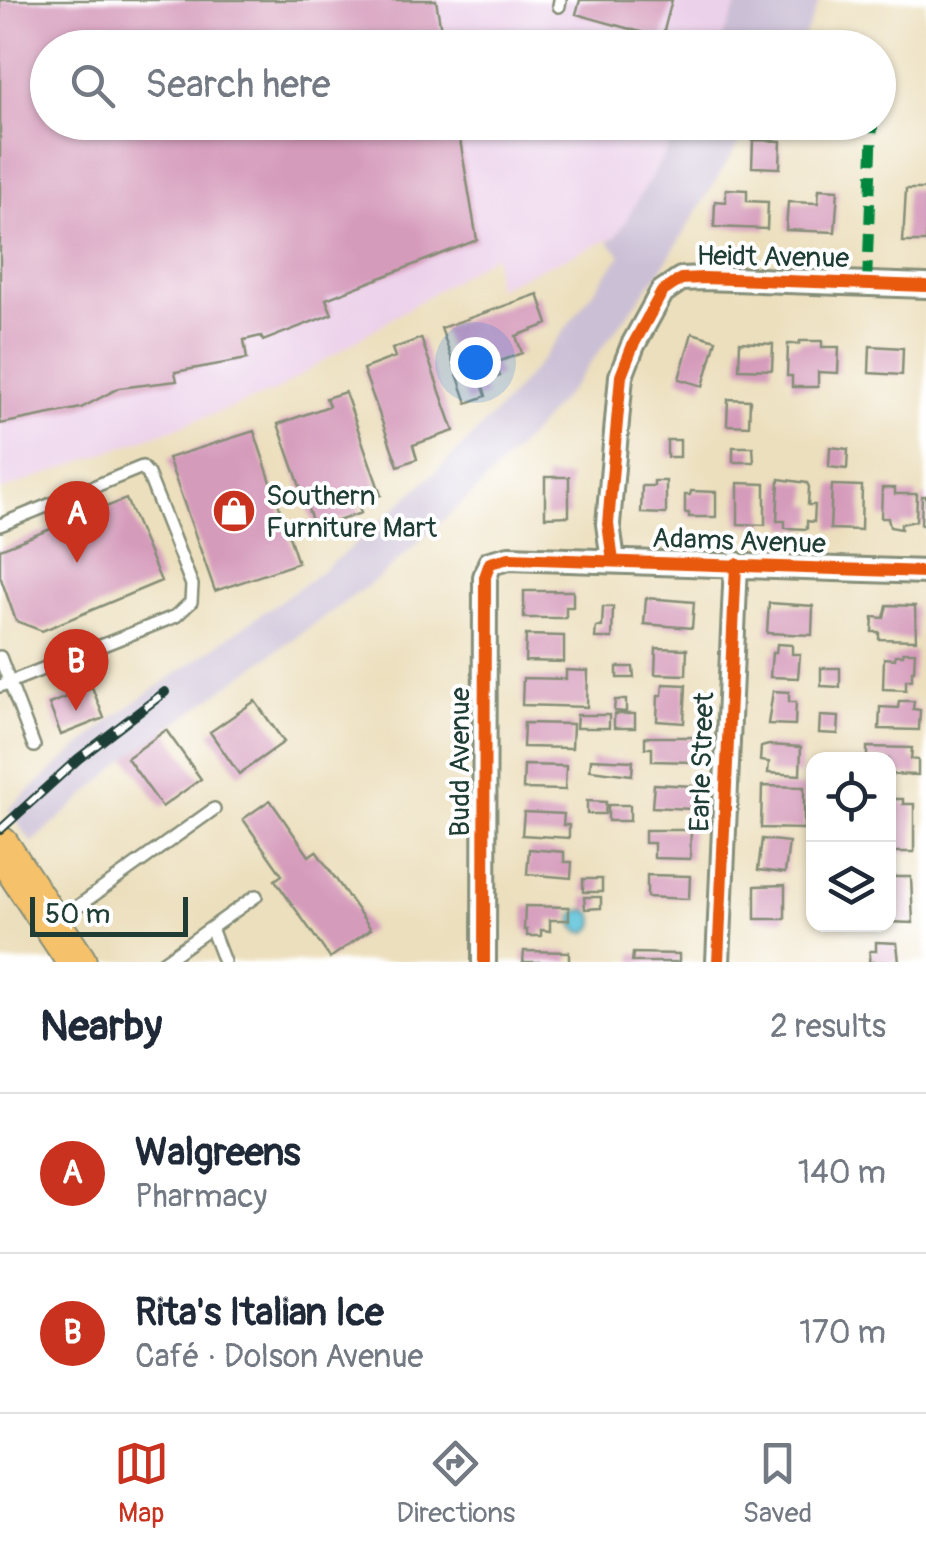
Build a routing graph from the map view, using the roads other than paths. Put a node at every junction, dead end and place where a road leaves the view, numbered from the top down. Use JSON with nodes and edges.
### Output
{"nodes":[{"id":1,"x":926,"y":286,"type":"edge"},
{"id":2,"x":0,"y":526,"type":"edge"},
{"id":3,"x":613,"y":561,"type":"junction"},
{"id":4,"x":490,"y":563,"type":"joint"},
{"id":5,"x":736,"y":564,"type":"junction"},
{"id":6,"x":926,"y":572,"type":"edge"},
{"id":7,"x":0,"y":658,"type":"edge"},
{"id":8,"x":5,"y":684,"type":"edge"},
{"id":9,"x":34,"y":746,"type":"dead end"},
{"id":10,"x":214,"y":809,"type":"dead end"},
{"id":11,"x":0,"y":846,"type":"edge"},
{"id":12,"x":256,"y":896,"type":"dead end"},
{"id":13,"x":52,"y":924,"type":"junction"},
{"id":14,"x":211,"y":928,"type":"junction"},
{"id":15,"x":78,"y":962,"type":"edge"},
{"id":16,"x":163,"y":962,"type":"edge"},
{"id":17,"x":224,"y":962,"type":"edge"},
{"id":18,"x":484,"y":962,"type":"edge"},
{"id":19,"x":718,"y":962,"type":"edge"}],
"edges":[{"from":1,"to":3,"type":"street","name":"Heidt Avenue"},
{"from":2,"to":8,"type":"lane"},
{"from":3,"to":4,"type":"street","name":"Adams Avenue"},
{"from":3,"to":5,"type":"street","name":"Adams Avenue"},
{"from":4,"to":18,"type":"street","name":"Budd Avenue"},
{"from":5,"to":6,"type":"street","name":"Adams Avenue"},
{"from":5,"to":19,"type":"street","name":"Earle Street"},
{"from":7,"to":8,"type":"lane"},
{"from":8,"to":9,"type":"lane"},
{"from":10,"to":13,"type":"lane"},
{"from":11,"to":13,"type":"main road"},
{"from":12,"to":14,"type":"lane"},
{"from":13,"to":15,"type":"main road"},
{"from":14,"to":16,"type":"lane"},
{"from":14,"to":17,"type":"lane"}]}
